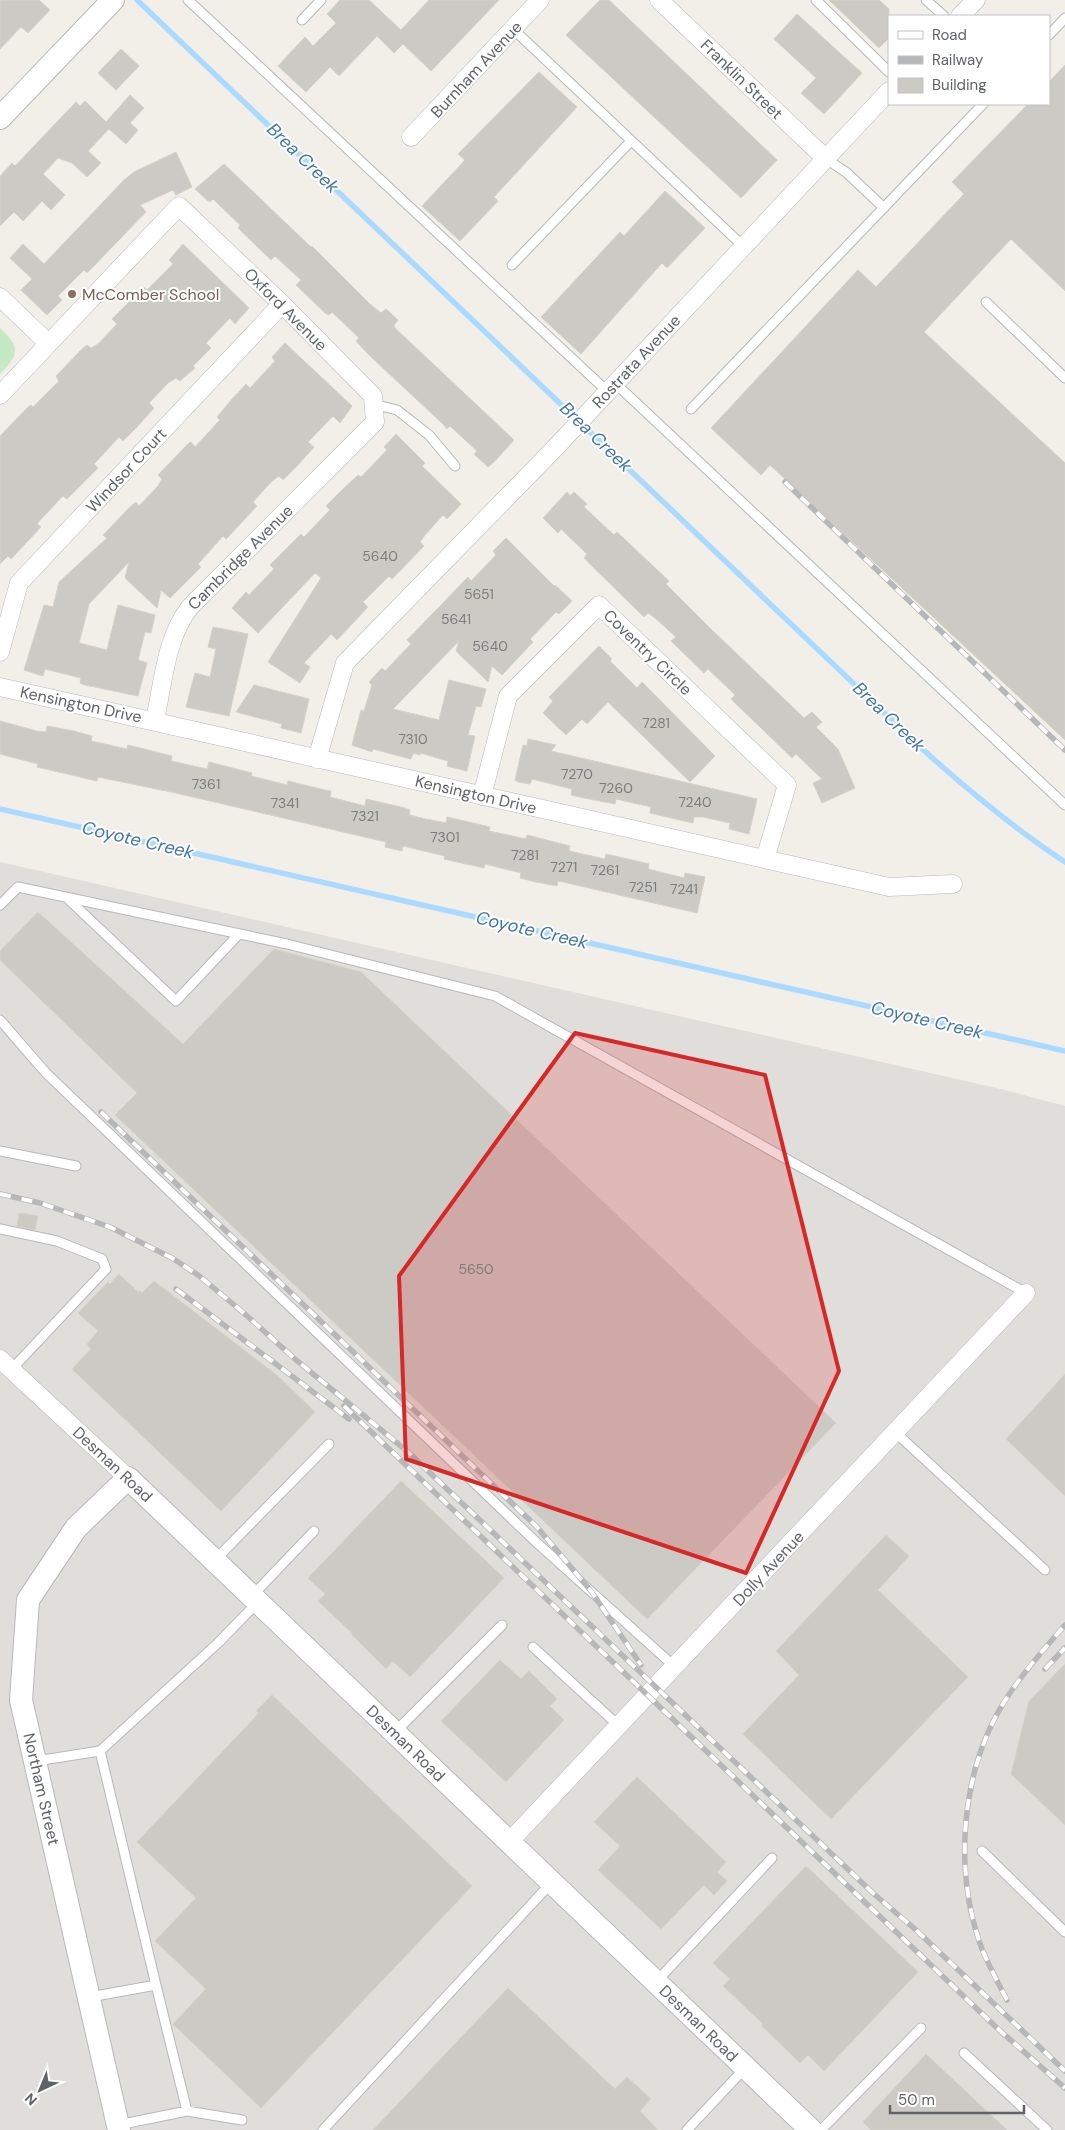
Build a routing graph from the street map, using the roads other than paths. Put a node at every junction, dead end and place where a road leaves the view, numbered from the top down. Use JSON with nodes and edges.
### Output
{"nodes":[{"id":1,"x":188,"y":0,"type":"edge"},
{"id":2,"x":321,"y":0,"type":"edge"},
{"id":3,"x":540,"y":0,"type":"edge"},
{"id":4,"x":659,"y":0,"type":"edge"},
{"id":5,"x":816,"y":0,"type":"edge"},
{"id":6,"x":926,"y":0,"type":"edge"},
{"id":7,"x":976,"y":0,"type":"edge"},
{"id":8,"x":108,"y":5,"type":"edge"},
{"id":9,"x":943,"y":15,"type":"edge"},
{"id":10,"x":961,"y":15,"type":"edge"},
{"id":11,"x":1065,"y":18,"type":"edge"},
{"id":12,"x":302,"y":20,"type":"dead end"},
{"id":13,"x":513,"y":29,"type":"junction"},
{"id":14,"x":1050,"y":34,"type":"edge"},
{"id":15,"x":888,"y":71,"type":"edge"},
{"id":16,"x":888,"y":92,"type":"edge"},
{"id":17,"x":982,"y":105,"type":"edge"},
{"id":18,"x":0,"y":118,"type":"edge"},
{"id":19,"x":411,"y":137,"type":"dead end"},
{"id":20,"x":632,"y":141,"type":"junction"},
{"id":21,"x":825,"y":158,"type":"junction"},
{"id":22,"x":884,"y":208,"type":"junction"},
{"id":23,"x":742,"y":246,"type":"junction"},
{"id":24,"x":512,"y":265,"type":"dead end"},
{"id":25,"x":0,"y":297,"type":"edge"},
{"id":26,"x":986,"y":302,"type":"dead end"},
{"id":27,"x":282,"y":304,"type":"junction"},
{"id":28,"x":48,"y":343,"type":"junction"},
{"id":29,"x":1065,"y":378,"type":"edge"},
{"id":30,"x":610,"y":390,"type":"junction"},
{"id":31,"x":0,"y":395,"type":"edge"},
{"id":32,"x":373,"y":404,"type":"junction"},
{"id":33,"x":691,"y":409,"type":"dead end"},
{"id":34,"x":375,"y":422,"type":"joint"},
{"id":35,"x":455,"y":466,"type":"dead end"},
{"id":36,"x":0,"y":652,"type":"edge"},
{"id":37,"x":0,"y":687,"type":"edge"},
{"id":38,"x":155,"y":720,"type":"junction"},
{"id":39,"x":317,"y":759,"type":"junction"},
{"id":40,"x":482,"y":796,"type":"junction"},
{"id":41,"x":1065,"y":805,"type":"edge"},
{"id":42,"x":765,"y":859,"type":"junction"},
{"id":43,"x":953,"y":884,"type":"dead end"},
{"id":44,"x":66,"y":897,"type":"junction"},
{"id":45,"x":0,"y":905,"type":"edge"},
{"id":46,"x":239,"y":934,"type":"junction"},
{"id":47,"x":0,"y":1020,"type":"edge"},
{"id":48,"x":0,"y":1151,"type":"edge"},
{"id":49,"x":76,"y":1166,"type":"dead end"},
{"id":50,"x":0,"y":1229,"type":"edge"},
{"id":51,"x":1026,"y":1293,"type":"joint"},
{"id":52,"x":6,"y":1364,"type":"edge"},
{"id":53,"x":895,"y":1432,"type":"junction"},
{"id":54,"x":329,"y":1444,"type":"dead end"},
{"id":55,"x":128,"y":1478,"type":"junction"},
{"id":56,"x":314,"y":1531,"type":"dead end"},
{"id":57,"x":215,"y":1561,"type":"junction"},
{"id":58,"x":1045,"y":1570,"type":"dead end"},
{"id":59,"x":255,"y":1599,"type":"junction"},
{"id":60,"x":502,"y":1624,"type":"dead end"},
{"id":61,"x":533,"y":1648,"type":"dead end"},
{"id":62,"x":676,"y":1667,"type":"junction"},
{"id":63,"x":619,"y":1726,"type":"junction"},
{"id":64,"x":394,"y":1732,"type":"junction"},
{"id":65,"x":100,"y":1751,"type":"junction"},
{"id":66,"x":36,"y":1761,"type":"junction"},
{"id":67,"x":509,"y":1842,"type":"junction"},
{"id":68,"x":982,"y":1851,"type":"dead end"},
{"id":69,"x":772,"y":1858,"type":"dead end"},
{"id":70,"x":552,"y":1882,"type":"junction"},
{"id":71,"x":1065,"y":1932,"type":"edge"},
{"id":72,"x":656,"y":1982,"type":"junction"},
{"id":73,"x":156,"y":1985,"type":"junction"},
{"id":74,"x":90,"y":1997,"type":"junction"},
{"id":75,"x":921,"y":2028,"type":"dead end"},
{"id":76,"x":964,"y":2053,"type":"dead end"},
{"id":77,"x":746,"y":2068,"type":"junction"},
{"id":78,"x":187,"y":2112,"type":"junction"},
{"id":79,"x":242,"y":2120,"type":"dead end"},
{"id":80,"x":119,"y":2127,"type":"edge"},
{"id":81,"x":323,"y":2130,"type":"edge"},
{"id":82,"x":687,"y":2130,"type":"edge"},
{"id":83,"x":811,"y":2130,"type":"edge"},
{"id":84,"x":821,"y":2130,"type":"edge"},
{"id":85,"x":1047,"y":2130,"type":"edge"}],
"edges":[{"from":1,"to":30,"type":"lane"},
{"from":2,"to":12,"type":"lane"},
{"from":3,"to":13,"type":"street","name":"Burnham Avenue"},
{"from":4,"to":21,"type":"street","name":"Franklin Street"},
{"from":5,"to":15,"type":"lane"},
{"from":6,"to":9,"type":"lane"},
{"from":7,"to":10,"type":"street"},
{"from":8,"to":18,"type":"street"},
{"from":11,"to":14,"type":"lane"},
{"from":13,"to":19,"type":"street","name":"Burnham Avenue"},
{"from":13,"to":20,"type":"lane"},
{"from":16,"to":21,"type":"street","name":"Rostrata Avenue"},
{"from":17,"to":22,"type":"lane"},
{"from":20,"to":23,"type":"lane"},
{"from":20,"to":24,"type":"lane"},
{"from":21,"to":22,"type":"lane"},
{"from":21,"to":23,"type":"street","name":"Rostrata Avenue"},
{"from":22,"to":33,"type":"lane"},
{"from":23,"to":30,"type":"street","name":"Rostrata Avenue"},
{"from":25,"to":28,"type":"street"},
{"from":26,"to":29,"type":"lane"},
{"from":27,"to":28,"type":"street","name":"Oxford Avenue"},
{"from":27,"to":32,"type":"street","name":"Oxford Avenue"},
{"from":27,"to":36,"type":"street","name":"Windsor Court"},
{"from":28,"to":31,"type":"street"},
{"from":30,"to":39,"type":"street","name":"Rostrata Avenue"},
{"from":30,"to":41,"type":"lane"},
{"from":32,"to":34,"type":"street","name":"Oxford Avenue"},
{"from":32,"to":35,"type":"lane"},
{"from":34,"to":38,"type":"street","name":"Cambridge Avenue"},
{"from":37,"to":38,"type":"street","name":"Kensington Drive"},
{"from":38,"to":39,"type":"street","name":"Kensington Drive"},
{"from":39,"to":40,"type":"street","name":"Kensington Drive"},
{"from":40,"to":42,"type":"street","name":"Kensington Drive"},
{"from":40,"to":42,"type":"street","name":"Coventry Circle"},
{"from":42,"to":43,"type":"street","name":"Kensington Drive"},
{"from":44,"to":45,"type":"lane"},
{"from":44,"to":46,"type":"lane"},
{"from":44,"to":46,"type":"lane"},
{"from":46,"to":51,"type":"lane"},
{"from":47,"to":62,"type":"lane"},
{"from":48,"to":49,"type":"lane"},
{"from":50,"to":52,"type":"lane"},
{"from":51,"to":53,"type":"street","name":"Dolly Avenue"},
{"from":52,"to":55,"type":"street","name":"Desman Road"},
{"from":53,"to":58,"type":"lane"},
{"from":53,"to":62,"type":"street","name":"Dolly Avenue"},
{"from":54,"to":57,"type":"lane"},
{"from":55,"to":57,"type":"street","name":"Desman Road"},
{"from":55,"to":66,"type":"street","name":"Northam Street"},
{"from":56,"to":59,"type":"lane"},
{"from":57,"to":59,"type":"street","name":"Desman Road"},
{"from":59,"to":64,"type":"street","name":"Desman Road"},
{"from":59,"to":65,"type":"lane"},
{"from":60,"to":64,"type":"lane"},
{"from":61,"to":63,"type":"lane"},
{"from":62,"to":63,"type":"street","name":"Dolly Avenue"},
{"from":63,"to":67,"type":"street","name":"Dolly Avenue"},
{"from":64,"to":67,"type":"street","name":"Desman Road"},
{"from":65,"to":66,"type":"lane"},
{"from":65,"to":73,"type":"lane"},
{"from":66,"to":74,"type":"street","name":"Northam Street"},
{"from":67,"to":70,"type":"street","name":"Desman Road"},
{"from":68,"to":71,"type":"lane"},
{"from":69,"to":72,"type":"lane"},
{"from":70,"to":72,"type":"street","name":"Desman Road"},
{"from":70,"to":81,"type":"lane"},
{"from":72,"to":77,"type":"street","name":"Desman Road"},
{"from":73,"to":74,"type":"lane"},
{"from":73,"to":78,"type":"lane"},
{"from":74,"to":80,"type":"street","name":"Northam Street"},
{"from":75,"to":84,"type":"lane"},
{"from":76,"to":85,"type":"lane"},
{"from":77,"to":82,"type":"lane"},
{"from":77,"to":83,"type":"street","name":"Desman Road"},
{"from":78,"to":79,"type":"lane"},
{"from":78,"to":80,"type":"lane"}]}
